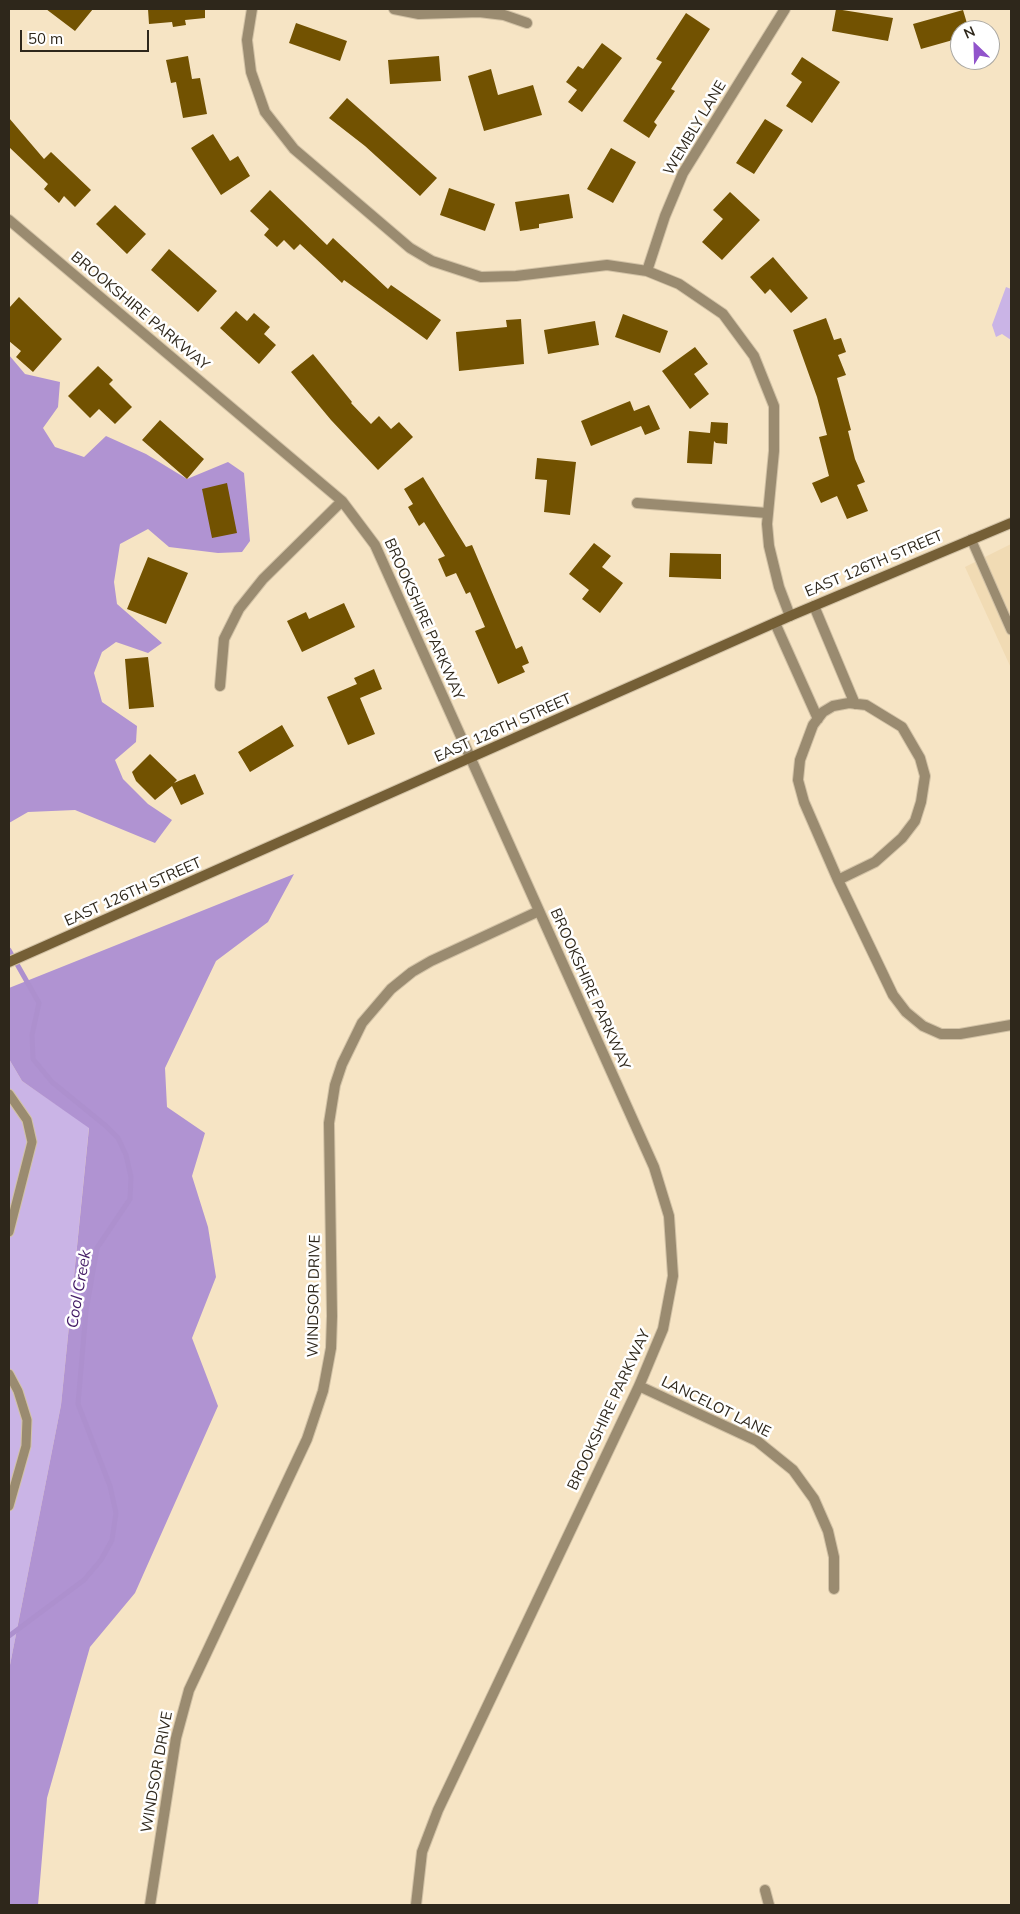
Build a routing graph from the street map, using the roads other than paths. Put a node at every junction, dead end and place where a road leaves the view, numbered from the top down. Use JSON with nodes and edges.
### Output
{"nodes":[{"id":1,"x":252,"y":9,"type":"edge"},
{"id":2,"x":394,"y":9,"type":"edge"},
{"id":3,"x":785,"y":9,"type":"edge"},
{"id":4,"x":526,"y":23,"type":"dead end"},
{"id":5,"x":9,"y":220,"type":"edge"},
{"id":6,"x":647,"y":271,"type":"junction"},
{"id":7,"x":342,"y":501,"type":"junction"},
{"id":8,"x":637,"y":503,"type":"dead end"},
{"id":9,"x":767,"y":513,"type":"junction"},
{"id":10,"x":1011,"y":523,"type":"edge"},
{"id":11,"x":971,"y":540,"type":"junction"},
{"id":12,"x":814,"y":606,"type":"junction"},
{"id":13,"x":790,"y":616,"type":"junction"},
{"id":14,"x":775,"y":623,"type":"junction"},
{"id":15,"x":1011,"y":630,"type":"edge"},
{"id":16,"x":220,"y":686,"type":"dead end"},
{"id":17,"x":855,"y":704,"type":"junction"},
{"id":18,"x":818,"y":719,"type":"junction"},
{"id":19,"x":471,"y":759,"type":"junction"},
{"id":20,"x":838,"y":880,"type":"junction"},
{"id":21,"x":539,"y":911,"type":"junction"},
{"id":22,"x":9,"y":962,"type":"edge"},
{"id":23,"x":1011,"y":1025,"type":"edge"},
{"id":24,"x":9,"y":1094,"type":"edge"},
{"id":25,"x":9,"y":1232,"type":"edge"},
{"id":26,"x":9,"y":1374,"type":"edge"},
{"id":27,"x":639,"y":1386,"type":"junction"},
{"id":28,"x":9,"y":1506,"type":"edge"},
{"id":29,"x":834,"y":1589,"type":"dead end"},
{"id":30,"x":766,"y":1890,"type":"dead end"},
{"id":31,"x":150,"y":1905,"type":"edge"},
{"id":32,"x":416,"y":1905,"type":"edge"},
{"id":33,"x":768,"y":1905,"type":"edge"}],
"edges":[{"from":1,"to":6,"type":"street"},
{"from":2,"to":4,"type":"street"},
{"from":3,"to":6,"type":"street","name":"WEMBLY LANE"},
{"from":5,"to":7,"type":"street","name":"BROOKSHIRE PARKWAY"},
{"from":6,"to":9,"type":"street"},
{"from":7,"to":16,"type":"street"},
{"from":7,"to":19,"type":"street","name":"BROOKSHIRE PARKWAY"},
{"from":8,"to":9,"type":"street"},
{"from":9,"to":13,"type":"street"},
{"from":10,"to":11,"type":"street","name":"EAST 126TH STREET"},
{"from":11,"to":12,"type":"street","name":"EAST 126TH STREET"},
{"from":11,"to":15,"type":"lane"},
{"from":12,"to":13,"type":"street","name":"EAST 126TH STREET"},
{"from":12,"to":17,"type":"street"},
{"from":13,"to":14,"type":"street","name":"EAST 126TH STREET"},
{"from":14,"to":18,"type":"street"},
{"from":14,"to":19,"type":"street","name":"EAST 126TH STREET"},
{"from":17,"to":18,"type":"street"},
{"from":17,"to":20,"type":"street"},
{"from":18,"to":20,"type":"street"},
{"from":19,"to":21,"type":"street","name":"BROOKSHIRE PARKWAY"},
{"from":19,"to":22,"type":"street","name":"EAST 126TH STREET"},
{"from":20,"to":23,"type":"street"},
{"from":21,"to":27,"type":"street","name":"BROOKSHIRE PARKWAY"},
{"from":21,"to":31,"type":"street","name":"WINDSOR DRIVE"},
{"from":24,"to":25,"type":"lane"},
{"from":26,"to":28,"type":"lane"},
{"from":27,"to":29,"type":"street","name":"LANCELOT LANE"},
{"from":27,"to":32,"type":"street","name":"BROOKSHIRE PARKWAY"},
{"from":30,"to":33,"type":"street"}]}
